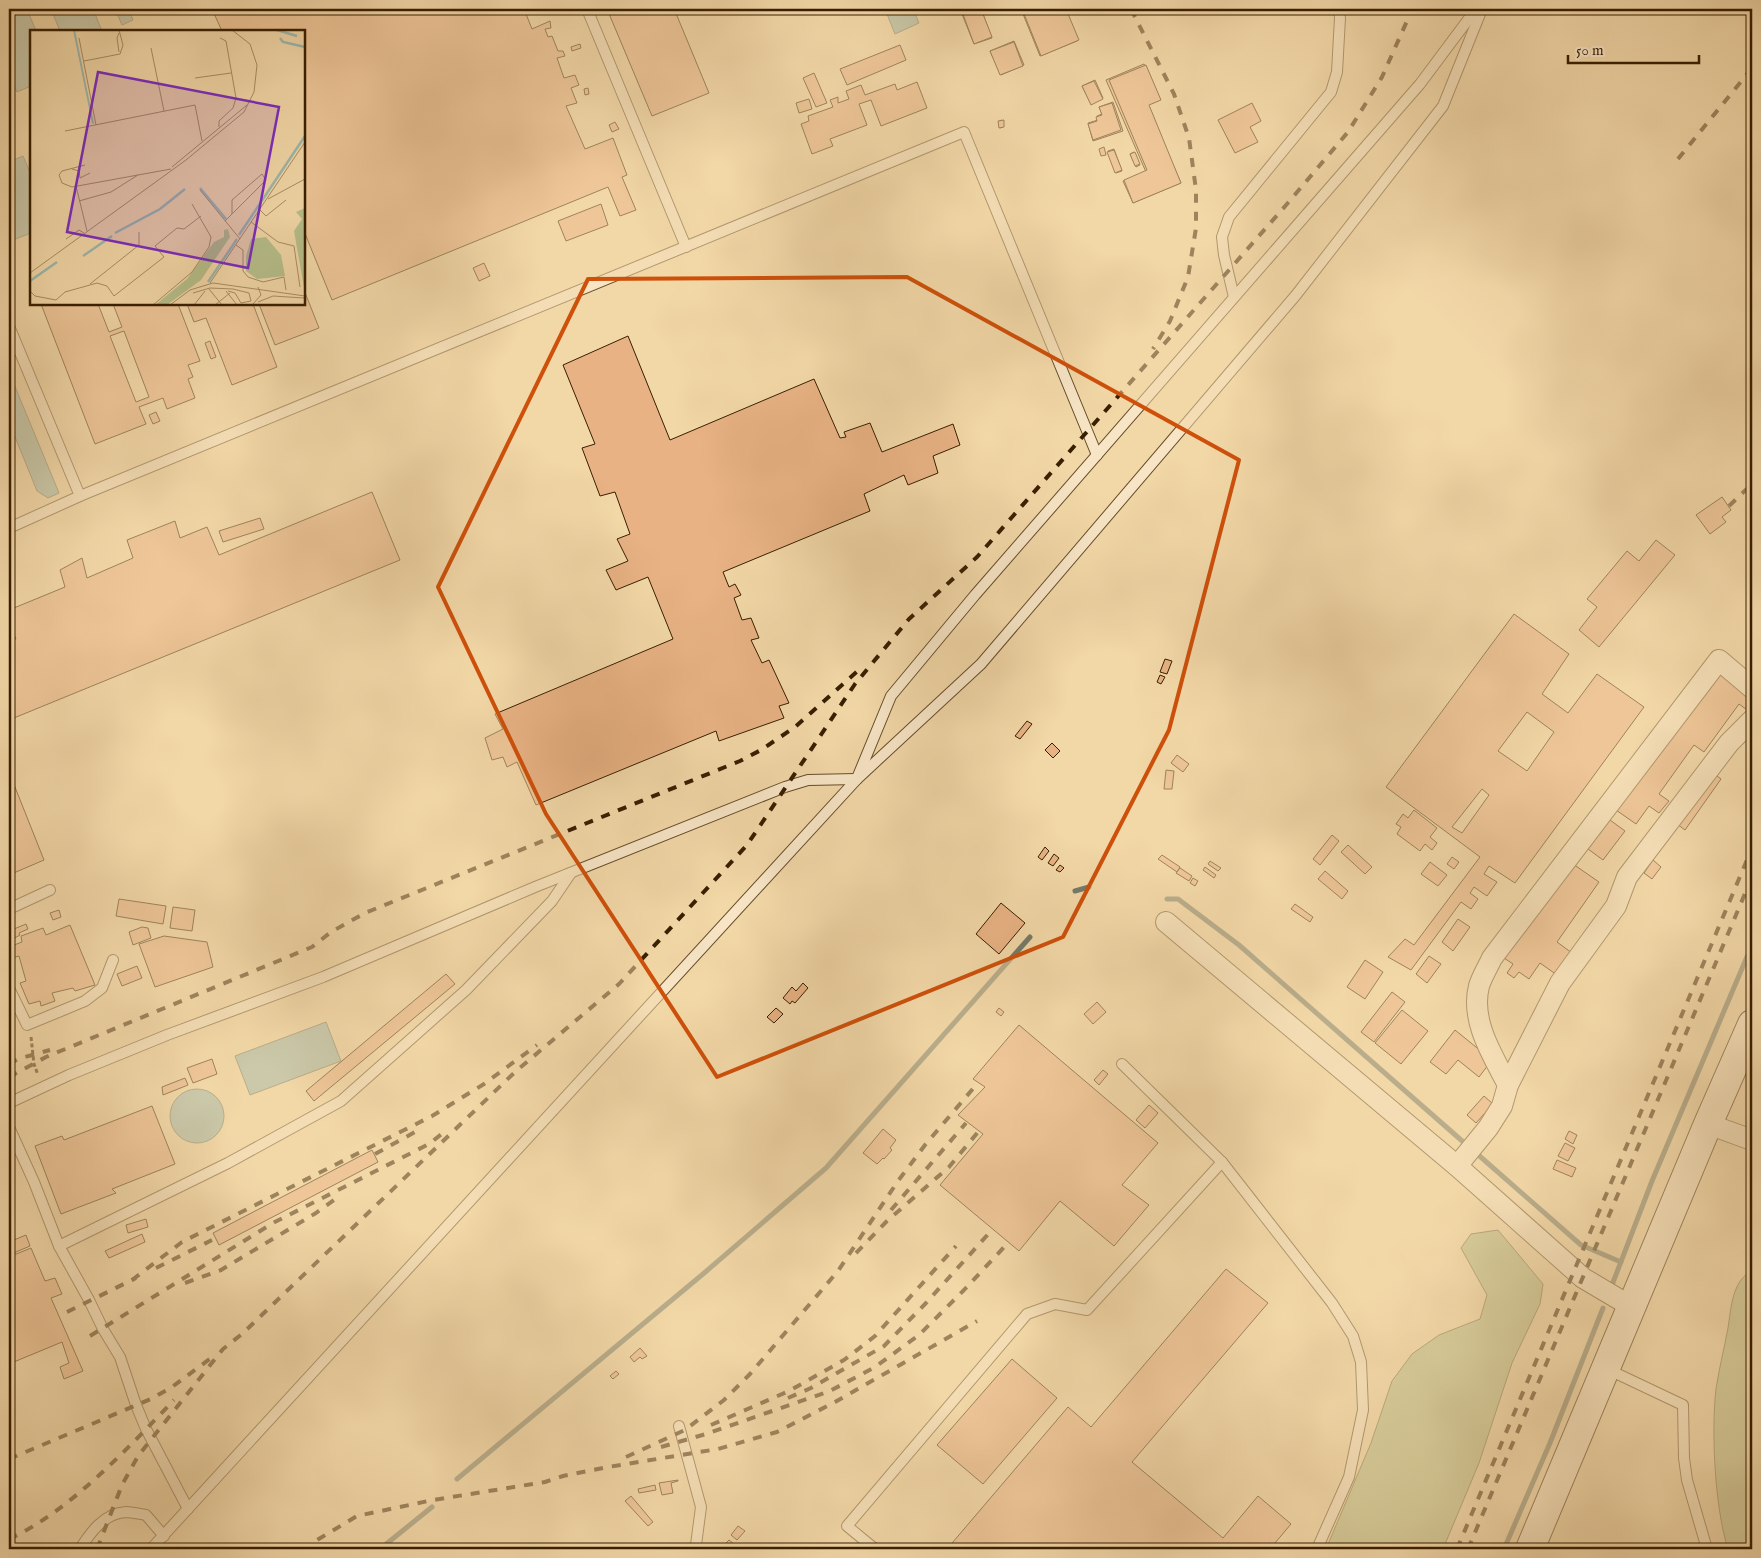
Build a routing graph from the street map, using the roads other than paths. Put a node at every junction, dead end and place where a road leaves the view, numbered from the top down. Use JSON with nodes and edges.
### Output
{"nodes":[{"id":1,"x":587,"y":9,"type":"edge"},
{"id":2,"x":1339,"y":9,"type":"edge"},
{"id":3,"x":1476,"y":9,"type":"edge"},
{"id":4,"x":1482,"y":9,"type":"edge"},
{"id":5,"x":686,"y":247,"type":"junction"},
{"id":6,"x":1234,"y":297,"type":"junction"},
{"id":7,"x":9,"y":326,"type":"edge"},
{"id":8,"x":1097,"y":455,"type":"junction"},
{"id":9,"x":80,"y":496,"type":"junction"},
{"id":10,"x":9,"y":528,"type":"edge"},
{"id":11,"x":1752,"y":688,"type":"edge"},
{"id":12,"x":1752,"y":720,"type":"edge"},
{"id":13,"x":857,"y":780,"type":"junction"},
{"id":14,"x":571,"y":873,"type":"junction"},
{"id":15,"x":50,"y":890,"type":"dead end"},
{"id":16,"x":9,"y":909,"type":"edge"},
{"id":17,"x":1166,"y":922,"type":"dead end"},
{"id":18,"x":113,"y":960,"type":"dead end"},
{"id":19,"x":9,"y":988,"type":"edge"},
{"id":20,"x":1752,"y":1024,"type":"edge"},
{"id":21,"x":1122,"y":1064,"type":"dead end"},
{"id":22,"x":1508,"y":1085,"type":"junction"},
{"id":23,"x":9,"y":1103,"type":"edge"},
{"id":24,"x":1708,"y":1124,"type":"junction"},
{"id":25,"x":9,"y":1127,"type":"edge"},
{"id":26,"x":1752,"y":1140,"type":"edge"},
{"id":27,"x":1466,"y":1155,"type":"junction"},
{"id":28,"x":1222,"y":1162,"type":"junction"},
{"id":29,"x":59,"y":1246,"type":"junction"},
{"id":30,"x":1632,"y":1307,"type":"junction"},
{"id":31,"x":1606,"y":1368,"type":"junction"},
{"id":32,"x":679,"y":1426,"type":"dead end"},
{"id":33,"x":188,"y":1509,"type":"junction"},
{"id":34,"x":164,"y":1536,"type":"junction"},
{"id":35,"x":80,"y":1549,"type":"edge"},
{"id":36,"x":151,"y":1549,"type":"edge"},
{"id":37,"x":692,"y":1549,"type":"edge"},
{"id":38,"x":875,"y":1549,"type":"edge"},
{"id":39,"x":1317,"y":1549,"type":"edge"},
{"id":40,"x":1530,"y":1549,"type":"edge"},
{"id":41,"x":1707,"y":1549,"type":"edge"}],
"edges":[{"from":1,"to":5,"type":"lane"},
{"from":2,"to":6,"type":"lane"},
{"from":3,"to":6,"type":"lane"},
{"from":4,"to":13,"type":"lane"},
{"from":5,"to":8,"type":"lane"},
{"from":5,"to":9,"type":"lane"},
{"from":6,"to":8,"type":"lane"},
{"from":7,"to":9,"type":"lane"},
{"from":8,"to":13,"type":"lane"},
{"from":9,"to":10,"type":"lane"},
{"from":11,"to":22,"type":"street"},
{"from":12,"to":22,"type":"street"},
{"from":13,"to":14,"type":"lane"},
{"from":13,"to":33,"type":"lane"},
{"from":14,"to":23,"type":"lane"},
{"from":14,"to":29,"type":"lane"},
{"from":15,"to":16,"type":"lane"},
{"from":17,"to":27,"type":"street"},
{"from":18,"to":19,"type":"lane"},
{"from":20,"to":24,"type":"street"},
{"from":21,"to":28,"type":"lane"},
{"from":22,"to":27,"type":"street"},
{"from":24,"to":26,"type":"street"},
{"from":24,"to":30,"type":"street"},
{"from":25,"to":29,"type":"lane"},
{"from":27,"to":30,"type":"street"},
{"from":28,"to":38,"type":"lane"},
{"from":28,"to":39,"type":"lane"},
{"from":29,"to":33,"type":"lane"},
{"from":30,"to":31,"type":"street"},
{"from":31,"to":40,"type":"street"},
{"from":31,"to":41,"type":"lane"},
{"from":32,"to":37,"type":"lane"},
{"from":33,"to":34,"type":"lane"},
{"from":34,"to":35,"type":"lane"},
{"from":34,"to":36,"type":"lane"}]}
